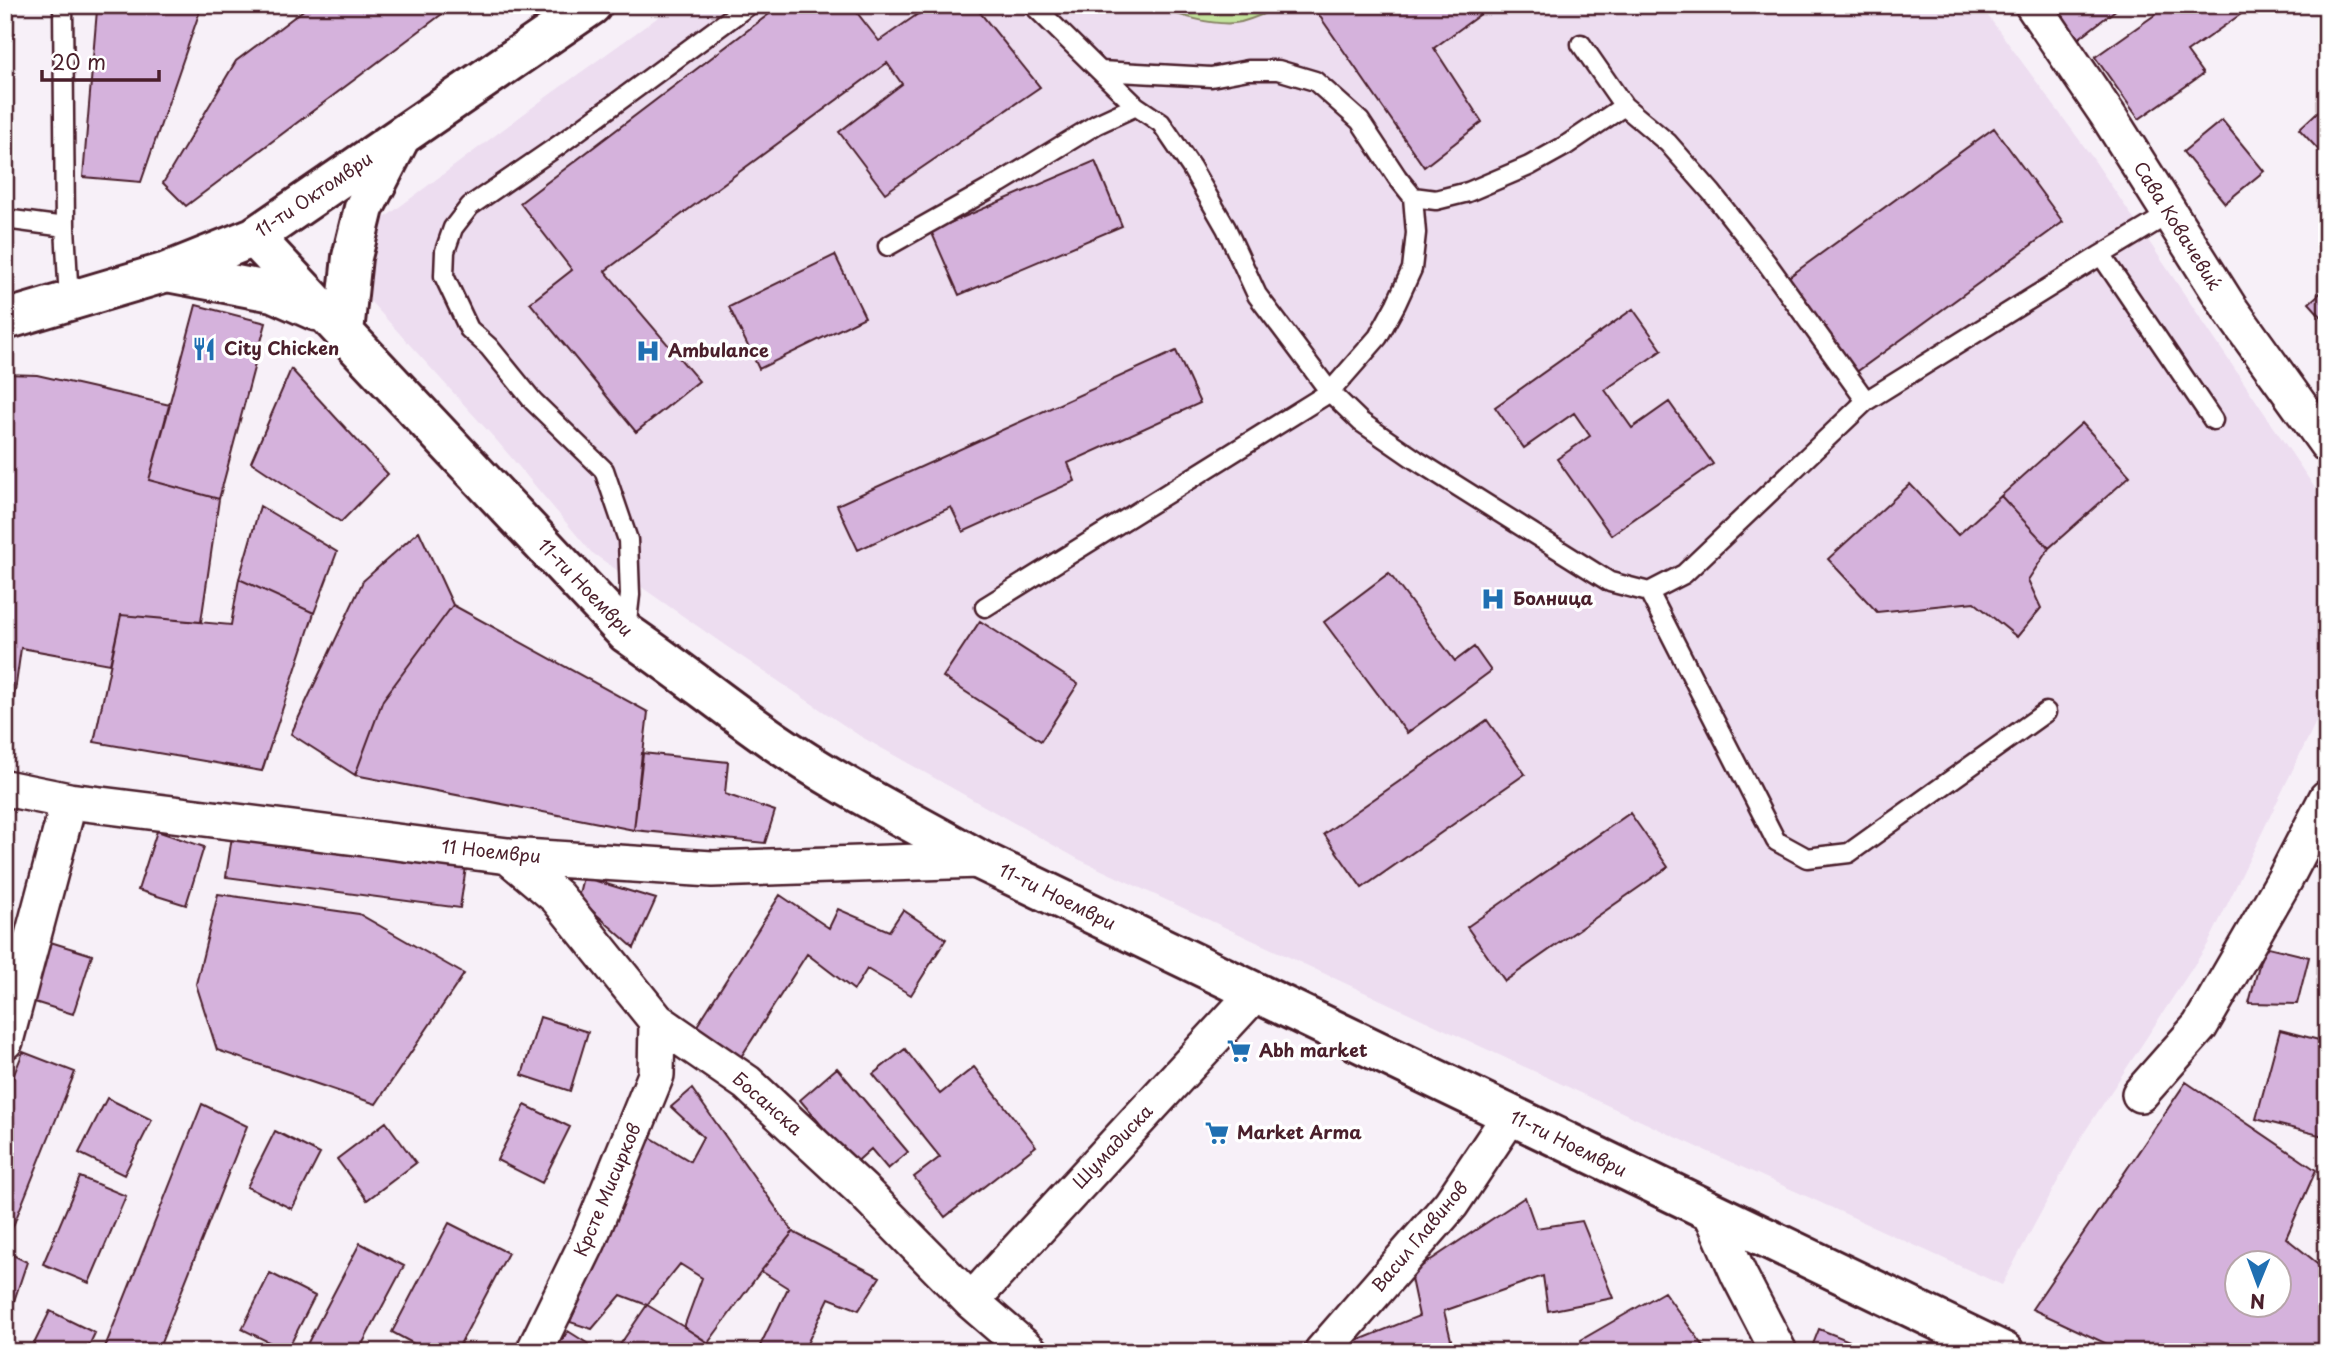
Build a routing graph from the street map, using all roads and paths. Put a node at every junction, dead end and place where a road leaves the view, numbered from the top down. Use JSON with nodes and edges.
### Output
{"nodes":[{"id":1,"x":63,"y":5,"type":"edge"},
{"id":2,"x":592,"y":5,"type":"edge"},
{"id":3,"x":749,"y":5,"type":"edge"},
{"id":4,"x":1033,"y":5,"type":"edge"},
{"id":5,"x":2033,"y":5,"type":"edge"},
{"id":6,"x":1581,"y":44,"type":"dead end"},
{"id":7,"x":1100,"y":71,"type":"junction"},
{"id":8,"x":1136,"y":106,"type":"junction"},
{"id":9,"x":1624,"y":106,"type":"junction"},
{"id":10,"x":402,"y":135,"type":"junction"},
{"id":11,"x":1413,"y":197,"type":"junction"},
{"id":12,"x":2169,"y":214,"type":"junction"},
{"id":13,"x":5,"y":219,"type":"edge"},
{"id":14,"x":65,"y":227,"type":"junction"},
{"id":15,"x":254,"y":237,"type":"junction"},
{"id":16,"x":888,"y":246,"type":"dead end"},
{"id":17,"x":2101,"y":255,"type":"junction"},
{"id":18,"x":167,"y":272,"type":"junction"},
{"id":19,"x":69,"y":302,"type":"junction"},
{"id":20,"x":5,"y":320,"type":"edge"},
{"id":21,"x":336,"y":324,"type":"junction"},
{"id":22,"x":1330,"y":392,"type":"junction"},
{"id":23,"x":1866,"y":401,"type":"junction"},
{"id":24,"x":2213,"y":420,"type":"dead end"},
{"id":25,"x":2327,"y":444,"type":"edge"},
{"id":26,"x":1649,"y":592,"type":"junction"},
{"id":27,"x":985,"y":607,"type":"dead end"},
{"id":28,"x":626,"y":633,"type":"junction"},
{"id":29,"x":2046,"y":712,"type":"dead end"},
{"id":30,"x":5,"y":788,"type":"edge"},
{"id":31,"x":2327,"y":798,"type":"edge"},
{"id":32,"x":69,"y":801,"type":"junction"},
{"id":33,"x":508,"y":856,"type":"junction"},
{"id":34,"x":980,"y":859,"type":"junction"},
{"id":35,"x":1255,"y":993,"type":"junction"},
{"id":36,"x":657,"y":1021,"type":"junction"},
{"id":37,"x":5,"y":1041,"type":"edge"},
{"id":38,"x":2140,"y":1094,"type":"dead end"},
{"id":39,"x":1510,"y":1116,"type":"junction"},
{"id":40,"x":1711,"y":1212,"type":"junction"},
{"id":41,"x":971,"y":1301,"type":"junction"},
{"id":42,"x":534,"y":1352,"type":"edge"},
{"id":43,"x":1030,"y":1352,"type":"edge"},
{"id":44,"x":1322,"y":1352,"type":"edge"},
{"id":45,"x":1779,"y":1352,"type":"edge"},
{"id":46,"x":2004,"y":1352,"type":"edge"}],
"edges":[{"from":1,"to":14,"type":"lane"},
{"from":2,"to":10,"type":"main road","name":"11-ти Октомври"},
{"from":3,"to":28,"type":"lane"},
{"from":4,"to":7,"type":"lane"},
{"from":5,"to":12,"type":"street","name":"Сава Ковачевиќ"},
{"from":6,"to":9,"type":"lane"},
{"from":7,"to":8,"type":"lane"},
{"from":7,"to":11,"type":"lane"},
{"from":8,"to":16,"type":"lane"},
{"from":8,"to":22,"type":"lane"},
{"from":9,"to":11,"type":"lane"},
{"from":9,"to":23,"type":"lane"},
{"from":10,"to":15,"type":"main road","name":"11-ти Октомври"},
{"from":10,"to":21,"type":"main road"},
{"from":11,"to":22,"type":"lane"},
{"from":12,"to":17,"type":"lane"},
{"from":12,"to":25,"type":"street","name":"Сава Ковачевиќ"},
{"from":13,"to":14,"type":"lane"},
{"from":14,"to":19,"type":"lane"},
{"from":15,"to":18,"type":"main road","name":"11-ти Октомври"},
{"from":15,"to":21,"type":"main road","name":"11-ти Ноември"},
{"from":17,"to":23,"type":"lane"},
{"from":17,"to":24,"type":"lane"},
{"from":18,"to":19,"type":"main road","name":"11-ти Октомври"},
{"from":18,"to":21,"type":"main road"},
{"from":19,"to":20,"type":"main road","name":"11-ти Октомври"},
{"from":21,"to":28,"type":"main road","name":"11-ти Ноември"},
{"from":22,"to":26,"type":"lane"},
{"from":22,"to":27,"type":"lane"},
{"from":23,"to":26,"type":"lane"},
{"from":26,"to":29,"type":"lane"},
{"from":28,"to":34,"type":"main road","name":"11-ти Ноември"},
{"from":30,"to":32,"type":"street","name":"11 Ноември"},
{"from":31,"to":38,"type":"street"},
{"from":32,"to":33,"type":"street","name":"11 Ноември"},
{"from":32,"to":37,"type":"street"},
{"from":33,"to":34,"type":"street","name":"11 Ноември"},
{"from":33,"to":36,"type":"street","name":"Босанска"},
{"from":34,"to":35,"type":"main road","name":"11-ти Ноември"},
{"from":35,"to":39,"type":"main road","name":"11-ти Ноември"},
{"from":35,"to":41,"type":"street","name":"Шумадиска"},
{"from":36,"to":41,"type":"street","name":"Босанска"},
{"from":36,"to":42,"type":"street","name":"Крсте Мисирков"},
{"from":39,"to":40,"type":"main road","name":"11-ти Ноември"},
{"from":39,"to":44,"type":"street","name":"Васил Главинов"},
{"from":40,"to":45,"type":"street"},
{"from":40,"to":46,"type":"main road","name":"11-ти Ноември"},
{"from":41,"to":43,"type":"street","name":"Босанска"}]}
